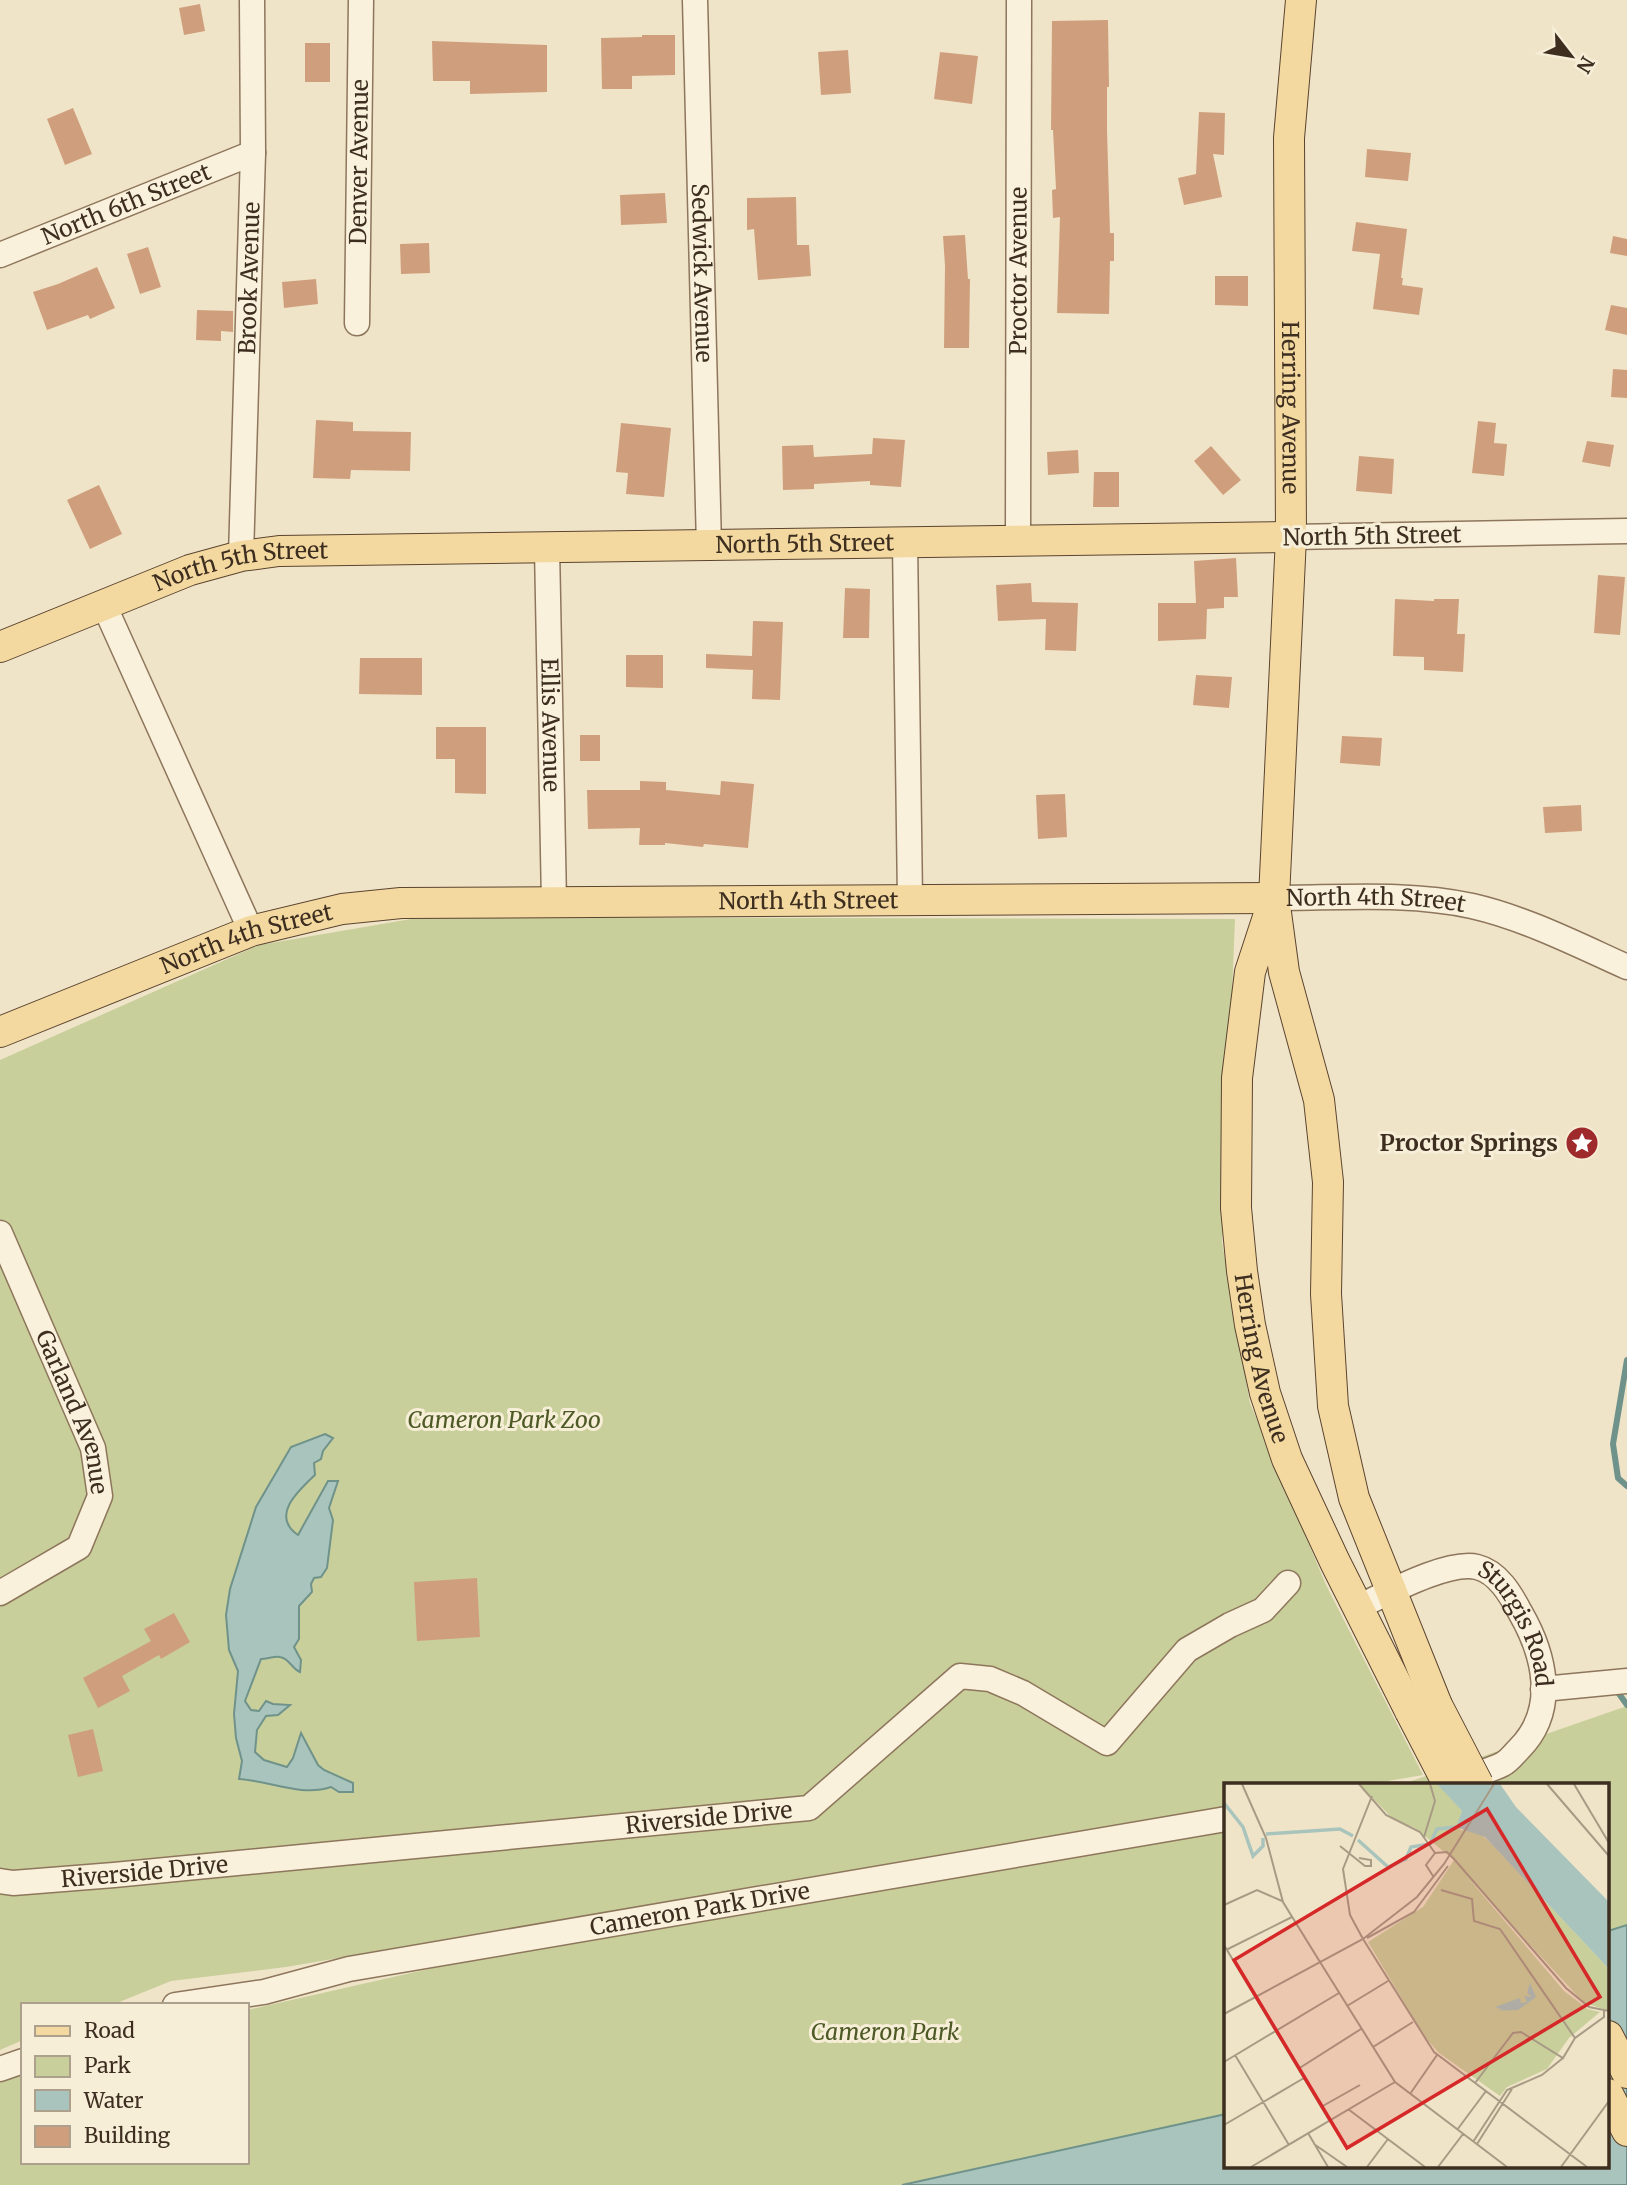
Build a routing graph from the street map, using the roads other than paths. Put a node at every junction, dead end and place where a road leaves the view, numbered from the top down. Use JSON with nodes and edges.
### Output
{"nodes":[{"id":1,"x":252,"y":0,"type":"edge"},
{"id":2,"x":361,"y":0,"type":"edge"},
{"id":3,"x":695,"y":0,"type":"edge"},
{"id":4,"x":1019,"y":0,"type":"edge"},
{"id":5,"x":1301,"y":0,"type":"edge"},
{"id":6,"x":253,"y":153,"type":"junction"},
{"id":7,"x":0,"y":255,"type":"edge"},
{"id":8,"x":357,"y":323,"type":"dead end"},
{"id":9,"x":1627,"y":531,"type":"edge"},
{"id":10,"x":1292,"y":537,"type":"junction"},
{"id":11,"x":1018,"y":541,"type":"junction"},
{"id":12,"x":905,"y":543,"type":"junction"},
{"id":13,"x":709,"y":546,"type":"junction"},
{"id":14,"x":547,"y":548,"type":"junction"},
{"id":15,"x":241,"y":556,"type":"junction"},
{"id":16,"x":104,"y":605,"type":"junction"},
{"id":17,"x":0,"y":648,"type":"edge"},
{"id":18,"x":1274,"y":898,"type":"junction"},
{"id":19,"x":910,"y":900,"type":"junction"},
{"id":20,"x":554,"y":902,"type":"junction"},
{"id":21,"x":251,"y":931,"type":"junction"},
{"id":22,"x":1627,"y":967,"type":"edge"},
{"id":23,"x":0,"y":1031,"type":"edge"},
{"id":24,"x":0,"y":1233,"type":"edge"},
{"id":25,"x":1288,"y":1583,"type":"dead end"},
{"id":26,"x":1392,"y":1591,"type":"junction"},
{"id":27,"x":0,"y":1593,"type":"edge"},
{"id":28,"x":1357,"y":1607,"type":"junction"},
{"id":29,"x":1627,"y":1681,"type":"edge"},
{"id":30,"x":1543,"y":1689,"type":"junction"},
{"id":31,"x":1423,"y":1708,"type":"junction"},
{"id":32,"x":1437,"y":1783,"type":"edge"},
{"id":33,"x":1448,"y":1783,"type":"edge"},
{"id":34,"x":1477,"y":1783,"type":"edge"},
{"id":35,"x":1224,"y":1819,"type":"edge"},
{"id":36,"x":0,"y":1881,"type":"edge"},
{"id":37,"x":189,"y":2003,"type":"edge"},
{"id":38,"x":1610,"y":2040,"type":"edge"},
{"id":39,"x":21,"y":2062,"type":"edge"},
{"id":40,"x":0,"y":2069,"type":"edge"},
{"id":41,"x":1627,"y":2073,"type":"edge"},
{"id":42,"x":1610,"y":2098,"type":"edge"},
{"id":43,"x":1627,"y":2131,"type":"edge"}],
"edges":[{"from":1,"to":6,"type":"street","name":"Brook Avenue"},
{"from":2,"to":8,"type":"street","name":"Denver Avenue"},
{"from":3,"to":13,"type":"street","name":"Sedwick Avenue"},
{"from":4,"to":11,"type":"street","name":"Proctor Avenue"},
{"from":5,"to":10,"type":"main road","name":"Herring Avenue"},
{"from":6,"to":7,"type":"street","name":"North 6th Street"},
{"from":6,"to":15,"type":"street","name":"Brook Avenue"},
{"from":9,"to":10,"type":"street","name":"North 5th Street"},
{"from":10,"to":11,"type":"main road","name":"North 5th Street"},
{"from":10,"to":18,"type":"main road","name":"Herring Avenue"},
{"from":11,"to":12,"type":"main road","name":"North 5th Street"},
{"from":12,"to":13,"type":"main road","name":"North 5th Street"},
{"from":12,"to":19,"type":"street"},
{"from":13,"to":14,"type":"main road","name":"North 5th Street"},
{"from":14,"to":15,"type":"main road","name":"North 5th Street"},
{"from":14,"to":20,"type":"street","name":"Ellis Avenue"},
{"from":15,"to":16,"type":"main road","name":"North 5th Street"},
{"from":16,"to":17,"type":"main road","name":"North 5th Street"},
{"from":16,"to":21,"type":"street"},
{"from":18,"to":19,"type":"main road","name":"North 4th Street"},
{"from":18,"to":22,"type":"street","name":"North 4th Street"},
{"from":18,"to":26,"type":"main road","name":"Herring Avenue"},
{"from":18,"to":28,"type":"main road","name":"Herring Avenue"},
{"from":19,"to":20,"type":"main road","name":"North 4th Street"},
{"from":20,"to":21,"type":"main road","name":"North 4th Street"},
{"from":21,"to":23,"type":"main road","name":"North 4th Street"},
{"from":24,"to":27,"type":"street","name":"Garland Avenue"},
{"from":25,"to":36,"type":"street","name":"Riverside Drive"},
{"from":26,"to":28,"type":"street","name":"Sturgis Road"},
{"from":26,"to":30,"type":"street","name":"Sturgis Road"},
{"from":26,"to":31,"type":"main road","name":"Herring Avenue"},
{"from":28,"to":31,"type":"main road","name":"Herring Avenue"},
{"from":29,"to":30,"type":"street","name":"Sturgis Road"},
{"from":30,"to":32,"type":"street"},
{"from":31,"to":33,"type":"main road","name":"Herring Avenue","bridge":true},
{"from":31,"to":34,"type":"main road","name":"Herring Avenue","bridge":true},
{"from":35,"to":37,"type":"street","name":"Cameron Park Drive"},
{"from":38,"to":41,"type":"main road"},
{"from":39,"to":40,"type":"street"},
{"from":42,"to":43,"type":"main road"}]}
